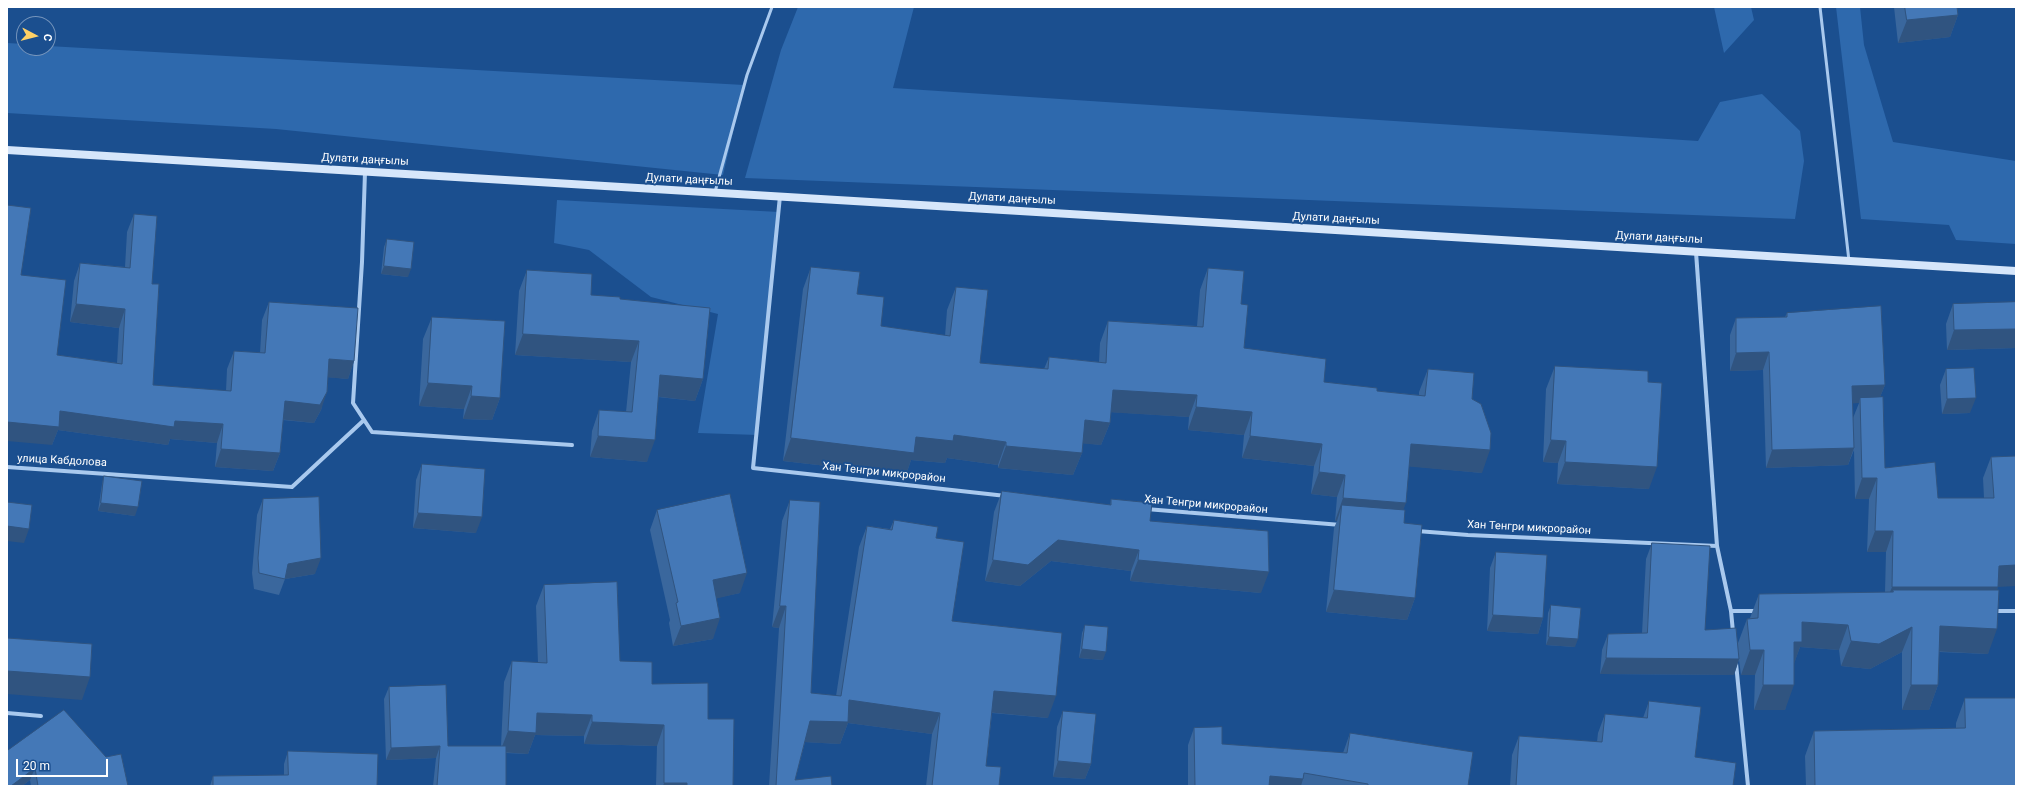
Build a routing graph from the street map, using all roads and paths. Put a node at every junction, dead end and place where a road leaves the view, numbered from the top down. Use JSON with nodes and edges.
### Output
{"nodes":[{"id":1,"x":772,"y":7,"type":"edge"},
{"id":2,"x":1820,"y":7,"type":"edge"},
{"id":3,"x":7,"y":150,"type":"edge"},
{"id":4,"x":365,"y":171,"type":"junction"},
{"id":5,"x":715,"y":192,"type":"junction"},
{"id":6,"x":780,"y":196,"type":"junction"},
{"id":7,"x":1696,"y":252,"type":"junction"},
{"id":8,"x":1849,"y":261,"type":"junction"},
{"id":9,"x":2016,"y":270,"type":"edge"},
{"id":10,"x":364,"y":420,"type":"junction"},
{"id":11,"x":572,"y":445,"type":"dead end"},
{"id":12,"x":7,"y":467,"type":"edge"},
{"id":13,"x":1012,"y":496,"type":"edge"},
{"id":14,"x":1138,"y":508,"type":"edge"},
{"id":15,"x":1350,"y":525,"type":"edge"},
{"id":16,"x":1413,"y":530,"type":"edge"},
{"id":17,"x":1717,"y":546,"type":"junction"},
{"id":18,"x":1731,"y":611,"type":"junction"},
{"id":19,"x":1763,"y":611,"type":"edge"},
{"id":20,"x":1984,"y":611,"type":"edge"},
{"id":21,"x":2016,"y":611,"type":"edge"},
{"id":22,"x":1734,"y":635,"type":"edge"},
{"id":23,"x":1736,"y":659,"type":"edge"},
{"id":24,"x":7,"y":713,"type":"edge"},
{"id":25,"x":41,"y":716,"type":"dead end"},
{"id":26,"x":1748,"y":786,"type":"edge"}],
"edges":[{"from":1,"to":5,"type":"lane"},
{"from":2,"to":8,"type":"lane"},
{"from":3,"to":4,"type":"main road","name":"Дулати даңғылы"},
{"from":4,"to":5,"type":"main road","name":"Дулати даңғылы"},
{"from":4,"to":10,"type":"street"},
{"from":5,"to":6,"type":"main road","name":"Дулати даңғылы"},
{"from":6,"to":7,"type":"main road","name":"Дулати даңғылы"},
{"from":6,"to":13,"type":"street","name":"Хан Тенгри микрорайон"},
{"from":7,"to":8,"type":"main road","name":"Дулати даңғылы"},
{"from":7,"to":17,"type":"street"},
{"from":8,"to":9,"type":"main road","name":"Дулати даңғылы"},
{"from":10,"to":11,"type":"street"},
{"from":10,"to":12,"type":"street","name":"улица Кабдолова"},
{"from":14,"to":15,"type":"street","name":"Хан Тенгри микрорайон"},
{"from":16,"to":17,"type":"street","name":"Хан Тенгри микрорайон"},
{"from":17,"to":18,"type":"street"},
{"from":18,"to":19,"type":"street"},
{"from":18,"to":22,"type":"street"},
{"from":20,"to":21,"type":"street"},
{"from":23,"to":26,"type":"street"},
{"from":24,"to":25,"type":"street"}]}
